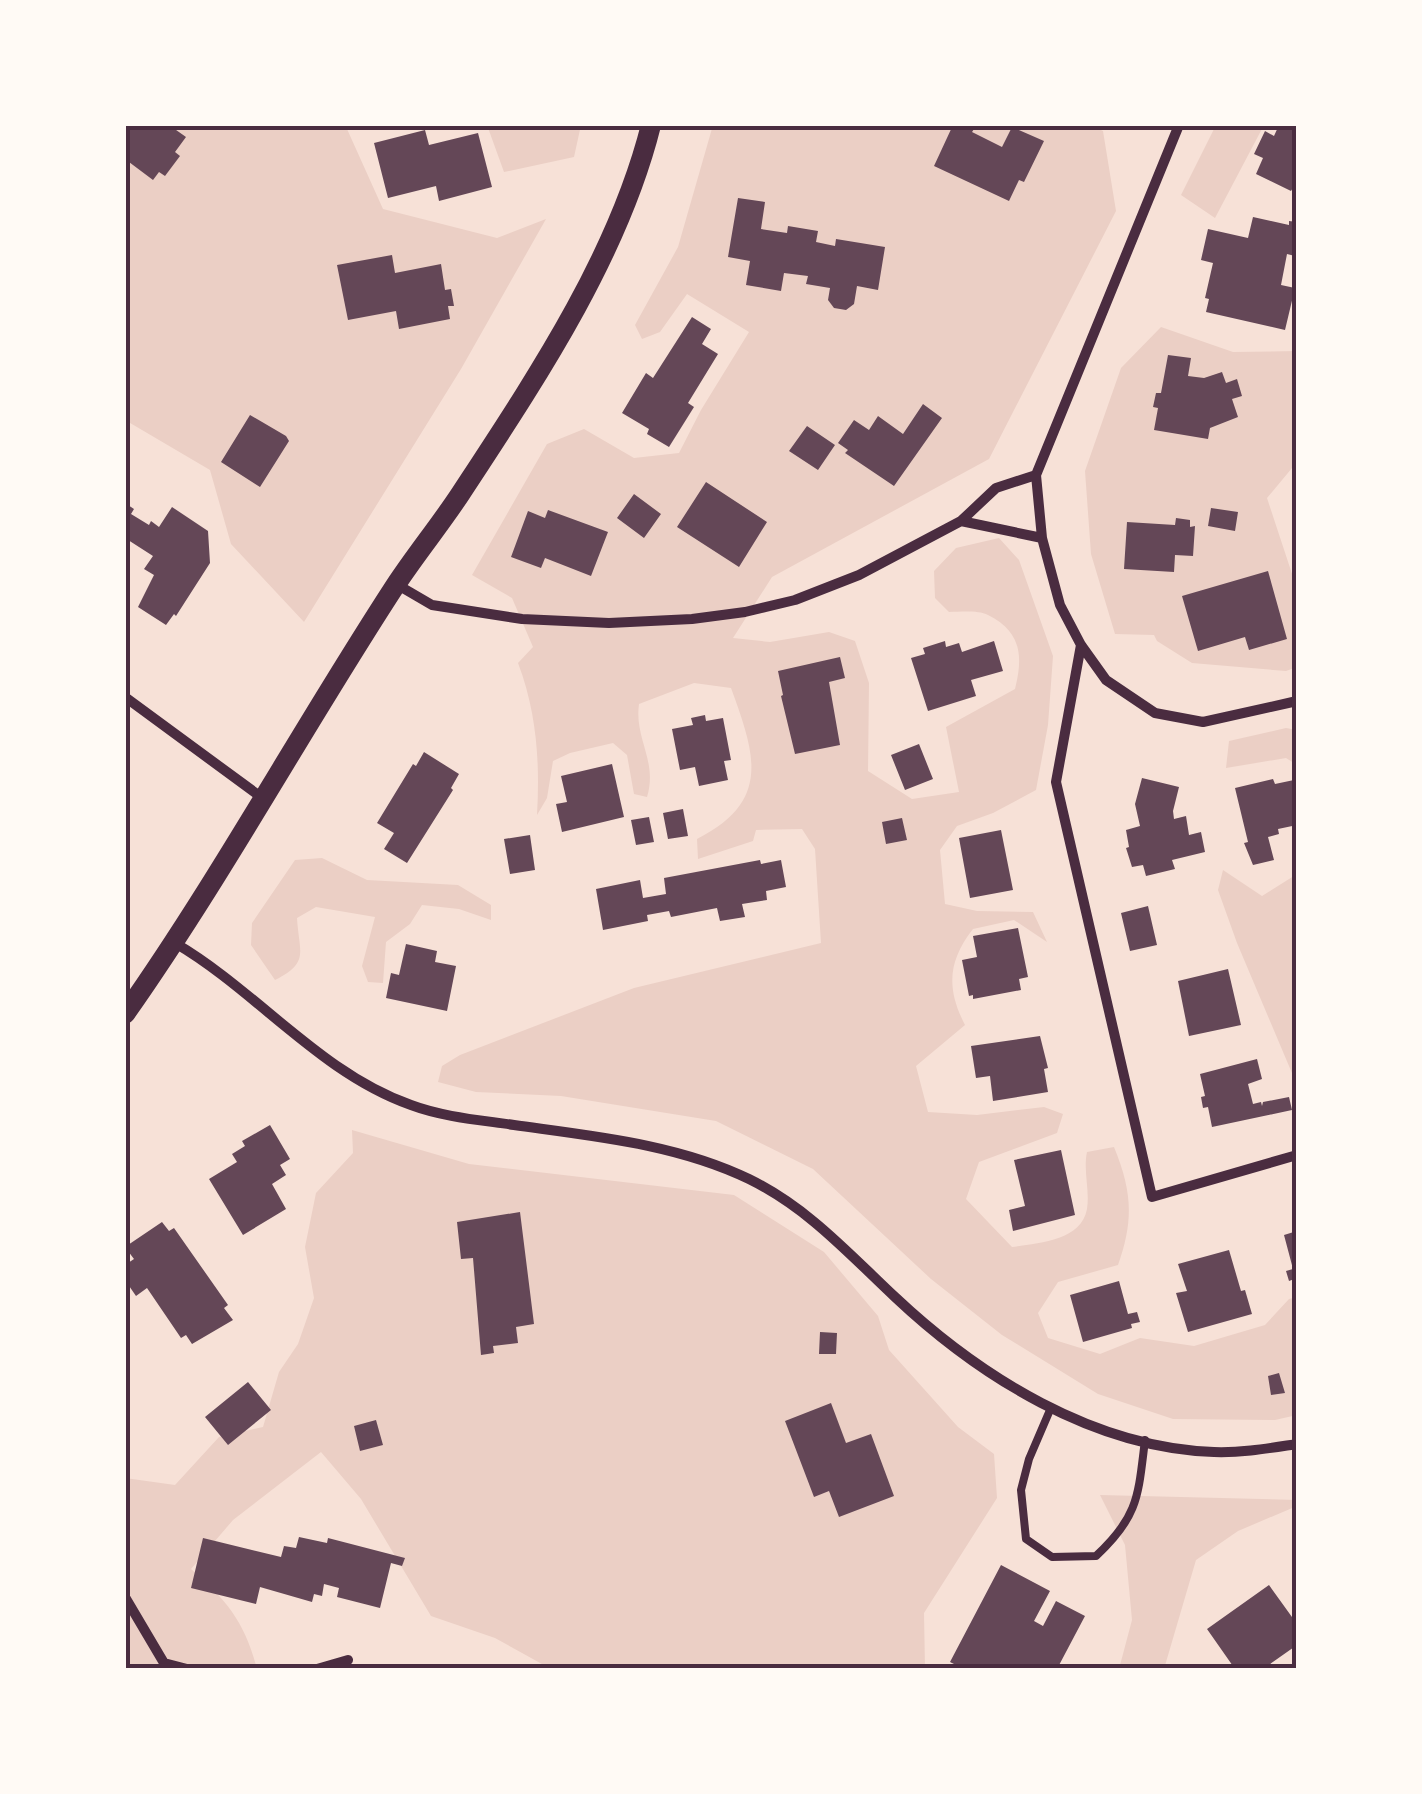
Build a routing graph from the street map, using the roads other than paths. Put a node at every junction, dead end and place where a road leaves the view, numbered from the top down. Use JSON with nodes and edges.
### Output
{"nodes":[{"id":1,"x":650,"y":125,"type":"edge"},
{"id":2,"x":1179,"y":125,"type":"edge"},
{"id":3,"x":1036,"y":475,"type":"junction"},
{"id":4,"x":961,"y":520,"type":"junction"},
{"id":5,"x":1042,"y":538,"type":"junction"},
{"id":6,"x":396,"y":584,"type":"junction"},
{"id":7,"x":1081,"y":645,"type":"junction"},
{"id":8,"x":125,"y":698,"type":"edge"},
{"id":9,"x":1297,"y":701,"type":"edge"},
{"id":10,"x":262,"y":797,"type":"junction"},
{"id":11,"x":175,"y":943,"type":"junction"},
{"id":12,"x":125,"y":1014,"type":"edge"},
{"id":13,"x":1297,"y":1155,"type":"edge"},
{"id":14,"x":1050,"y":1410,"type":"junction"},
{"id":15,"x":1145,"y":1440,"type":"junction"},
{"id":16,"x":1297,"y":1444,"type":"edge"},
{"id":17,"x":125,"y":1597,"type":"edge"},
{"id":18,"x":348,"y":1660,"type":"dead end"},
{"id":19,"x":187,"y":1669,"type":"edge"},
{"id":20,"x":317,"y":1669,"type":"edge"}],
"edges":[{"from":1,"to":6,"type":"main road"},
{"from":2,"to":3,"type":"street"},
{"from":3,"to":4,"type":"street"},
{"from":3,"to":5,"type":"street"},
{"from":4,"to":5,"type":"street"},
{"from":4,"to":6,"type":"street"},
{"from":5,"to":7,"type":"street"},
{"from":6,"to":10,"type":"main road"},
{"from":7,"to":9,"type":"street"},
{"from":7,"to":13,"type":"street"},
{"from":8,"to":10,"type":"street"},
{"from":10,"to":11,"type":"main road"},
{"from":11,"to":12,"type":"main road"},
{"from":11,"to":14,"type":"street"},
{"from":14,"to":15,"type":"street"},
{"from":14,"to":15,"type":"lane"},
{"from":15,"to":16,"type":"street"},
{"from":17,"to":19,"type":"street"},
{"from":18,"to":20,"type":"street"}]}
